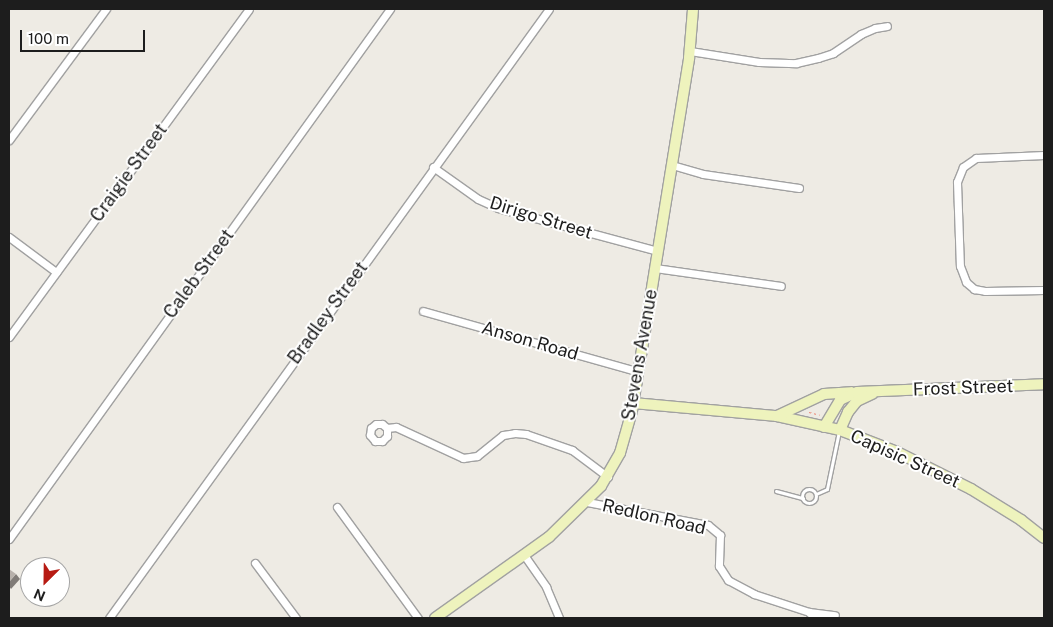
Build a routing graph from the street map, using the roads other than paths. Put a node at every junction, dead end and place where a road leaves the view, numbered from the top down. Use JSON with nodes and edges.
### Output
{"nodes":[{"id":1,"x":106,"y":9,"type":"edge"},
{"id":2,"x":249,"y":9,"type":"edge"},
{"id":3,"x":390,"y":9,"type":"edge"},
{"id":4,"x":550,"y":9,"type":"edge"},
{"id":5,"x":693,"y":9,"type":"edge"},
{"id":6,"x":887,"y":26,"type":"dead end"},
{"id":7,"x":690,"y":51,"type":"junction"},
{"id":8,"x":9,"y":140,"type":"edge"},
{"id":9,"x":1044,"y":156,"type":"edge"},
{"id":10,"x":672,"y":165,"type":"junction"},
{"id":11,"x":433,"y":167,"type":"junction"},
{"id":12,"x":799,"y":188,"type":"dead end"},
{"id":13,"x":9,"y":237,"type":"edge"},
{"id":14,"x":657,"y":251,"type":"junction"},
{"id":15,"x":655,"y":268,"type":"junction"},
{"id":16,"x":56,"y":272,"type":"junction"},
{"id":17,"x":781,"y":286,"type":"dead end"},
{"id":18,"x":1044,"y":290,"type":"edge"},
{"id":19,"x":423,"y":311,"type":"dead end"},
{"id":20,"x":9,"y":337,"type":"edge"},
{"id":21,"x":637,"y":371,"type":"junction"},
{"id":22,"x":1044,"y":384,"type":"edge"},
{"id":23,"x":882,"y":391,"type":"junction"},
{"id":24,"x":857,"y":392,"type":"junction"},
{"id":25,"x":633,"y":403,"type":"junction"},
{"id":26,"x":777,"y":416,"type":"junction"},
{"id":27,"x":825,"y":421,"type":"junction"},
{"id":28,"x":386,"y":428,"type":"dead end"},
{"id":29,"x":840,"y":430,"type":"junction"},
{"id":30,"x":608,"y":477,"type":"junction"},
{"id":31,"x":776,"y":491,"type":"dead end"},
{"id":32,"x":816,"y":494,"type":"junction"},
{"id":33,"x":803,"y":498,"type":"junction"},
{"id":34,"x":587,"y":502,"type":"junction"},
{"id":35,"x":337,"y":507,"type":"dead end"},
{"id":36,"x":1044,"y":538,"type":"edge"},
{"id":37,"x":9,"y":539,"type":"edge"},
{"id":38,"x":524,"y":555,"type":"junction"},
{"id":39,"x":255,"y":563,"type":"dead end"},
{"id":40,"x":809,"y":612,"type":"junction"},
{"id":41,"x":836,"y":615,"type":"dead end"},
{"id":42,"x":109,"y":618,"type":"edge"},
{"id":43,"x":296,"y":618,"type":"edge"},
{"id":44,"x":418,"y":618,"type":"edge"},
{"id":45,"x":435,"y":618,"type":"edge"},
{"id":46,"x":559,"y":618,"type":"edge"},
{"id":47,"x":814,"y":618,"type":"edge"}],
"edges":[{"from":1,"to":8,"type":"street"},
{"from":2,"to":16,"type":"street","name":"Craigie Street"},
{"from":3,"to":37,"type":"street","name":"Caleb Street"},
{"from":4,"to":11,"type":"street","name":"Bradley Street"},
{"from":5,"to":7,"type":"street","name":"Stevens Avenue"},
{"from":6,"to":7,"type":"street"},
{"from":7,"to":10,"type":"street","name":"Stevens Avenue"},
{"from":9,"to":18,"type":"street"},
{"from":10,"to":12,"type":"street"},
{"from":10,"to":14,"type":"street","name":"Stevens Avenue"},
{"from":11,"to":14,"type":"street","name":"Dirigo Street"},
{"from":11,"to":42,"type":"street","name":"Bradley Street"},
{"from":13,"to":16,"type":"street"},
{"from":14,"to":15,"type":"street","name":"Stevens Avenue"},
{"from":15,"to":17,"type":"street"},
{"from":15,"to":21,"type":"street","name":"Stevens Avenue"},
{"from":16,"to":20,"type":"street","name":"Craigie Street"},
{"from":19,"to":21,"type":"street","name":"Anson Road"},
{"from":21,"to":25,"type":"street","name":"Stevens Avenue"},
{"from":22,"to":23,"type":"street","name":"Frost Street"},
{"from":23,"to":24,"type":"street","name":"Frost Street"},
{"from":23,"to":29,"type":"street","name":"Frost Street"},
{"from":24,"to":26,"type":"street","name":"Frost Street"},
{"from":24,"to":27,"type":"street"},
{"from":25,"to":26,"type":"street","name":"Capisic Street"},
{"from":25,"to":30,"type":"street","name":"Stevens Avenue"},
{"from":26,"to":27,"type":"street","name":"Capisic Street"},
{"from":27,"to":29,"type":"street","name":"Capisic Street"},
{"from":28,"to":30,"type":"street"},
{"from":29,"to":32,"type":"lane"},
{"from":29,"to":36,"type":"street","name":"Capisic Street"},
{"from":30,"to":34,"type":"street","name":"Stevens Avenue"},
{"from":31,"to":33,"type":"lane"},
{"from":32,"to":33,"type":"lane"},
{"from":32,"to":33,"type":"lane"},
{"from":34,"to":38,"type":"street","name":"Stevens Avenue"},
{"from":34,"to":40,"type":"street","name":"Redlon Road"},
{"from":35,"to":44,"type":"street"},
{"from":38,"to":45,"type":"street","name":"Stevens Avenue"},
{"from":38,"to":46,"type":"street"},
{"from":39,"to":43,"type":"street"},
{"from":40,"to":41,"type":"street"},
{"from":40,"to":47,"type":"street"}]}
